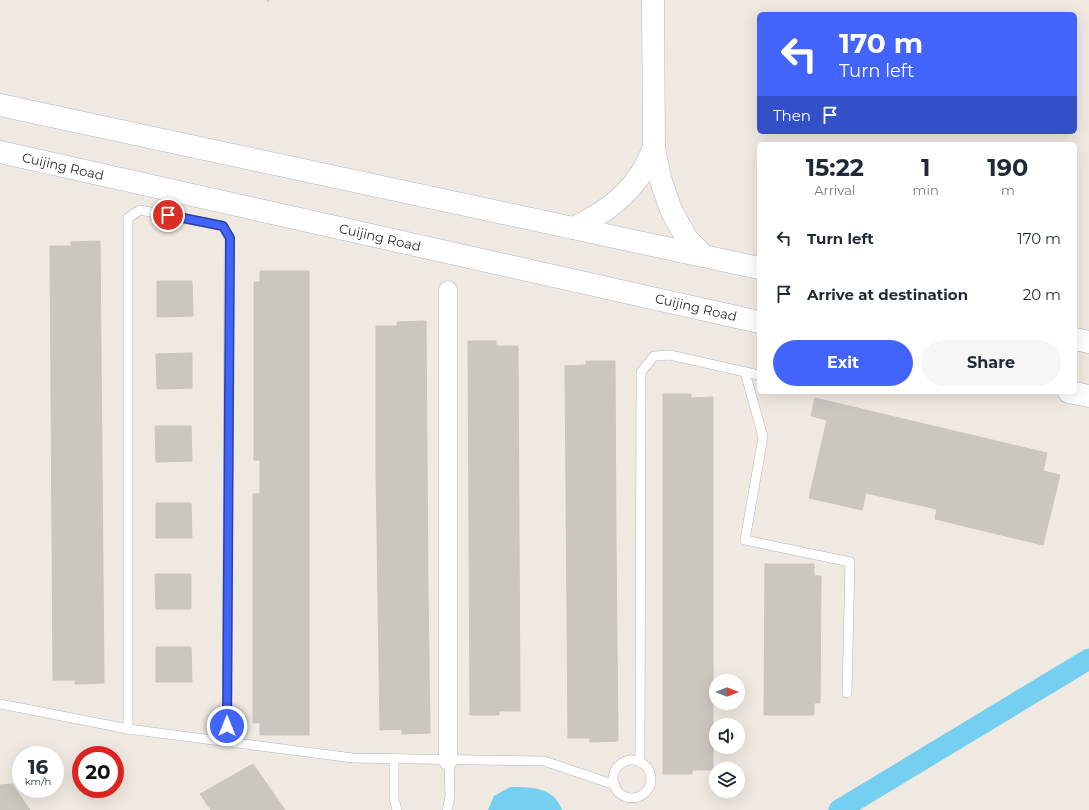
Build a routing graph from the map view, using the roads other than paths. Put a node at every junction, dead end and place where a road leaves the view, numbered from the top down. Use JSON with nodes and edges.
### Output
{"nodes":[{"id":1,"x":653,"y":0,"type":"edge"},
{"id":2,"x":0,"y":105,"type":"edge"},
{"id":3,"x":654,"y":148,"type":"junction"},
{"id":4,"x":0,"y":152,"type":"edge"},
{"id":5,"x":574,"y":228,"type":"junction"},
{"id":6,"x":704,"y":256,"type":"junction"},
{"id":7,"x":757,"y":268,"type":"edge"},
{"id":8,"x":448,"y":290,"type":"dead end"},
{"id":9,"x":757,"y":322,"type":"edge"},
{"id":10,"x":1077,"y":339,"type":"edge"},
{"id":11,"x":1089,"y":342,"type":"edge"},
{"id":12,"x":745,"y":372,"type":"junction"},
{"id":13,"x":757,"y":375,"type":"edge"},
{"id":14,"x":1077,"y":394,"type":"edge"},
{"id":15,"x":1089,"y":396,"type":"edge"},
{"id":16,"x":847,"y":693,"type":"dead end"},
{"id":17,"x":0,"y":704,"type":"edge"},
{"id":18,"x":128,"y":729,"type":"junction"},
{"id":19,"x":227,"y":742,"type":"junction"},
{"id":20,"x":394,"y":759,"type":"junction"},
{"id":21,"x":449,"y":761,"type":"junction"},
{"id":22,"x":640,"y":762,"type":"junction"},
{"id":23,"x":614,"y":785,"type":"junction"},
{"id":24,"x":397,"y":810,"type":"edge"},
{"id":25,"x":448,"y":810,"type":"edge"}],
"edges":[{"from":1,"to":3,"type":"main road"},
{"from":2,"to":5,"type":"main road"},
{"from":3,"to":5,"type":"main road"},
{"from":3,"to":6,"type":"main road"},
{"from":4,"to":9,"type":"main road","name":"Cuijing Road"},
{"from":5,"to":6,"type":"main road"},
{"from":6,"to":7,"type":"main road"},
{"from":8,"to":21,"type":"street"},
{"from":10,"to":11,"type":"main road"},
{"from":12,"to":13,"type":"lane"},
{"from":12,"to":16,"type":"lane"},
{"from":12,"to":22,"type":"lane"},
{"from":14,"to":15,"type":"main road"},
{"from":17,"to":18,"type":"lane"},
{"from":18,"to":19,"type":"lane"},
{"from":18,"to":19,"type":"lane"},
{"from":19,"to":20,"type":"lane"},
{"from":20,"to":21,"type":"lane"},
{"from":20,"to":24,"type":"lane"},
{"from":21,"to":23,"type":"lane"},
{"from":21,"to":25,"type":"lane"},
{"from":22,"to":23,"type":"lane"},
{"from":22,"to":23,"type":"lane"}]}
